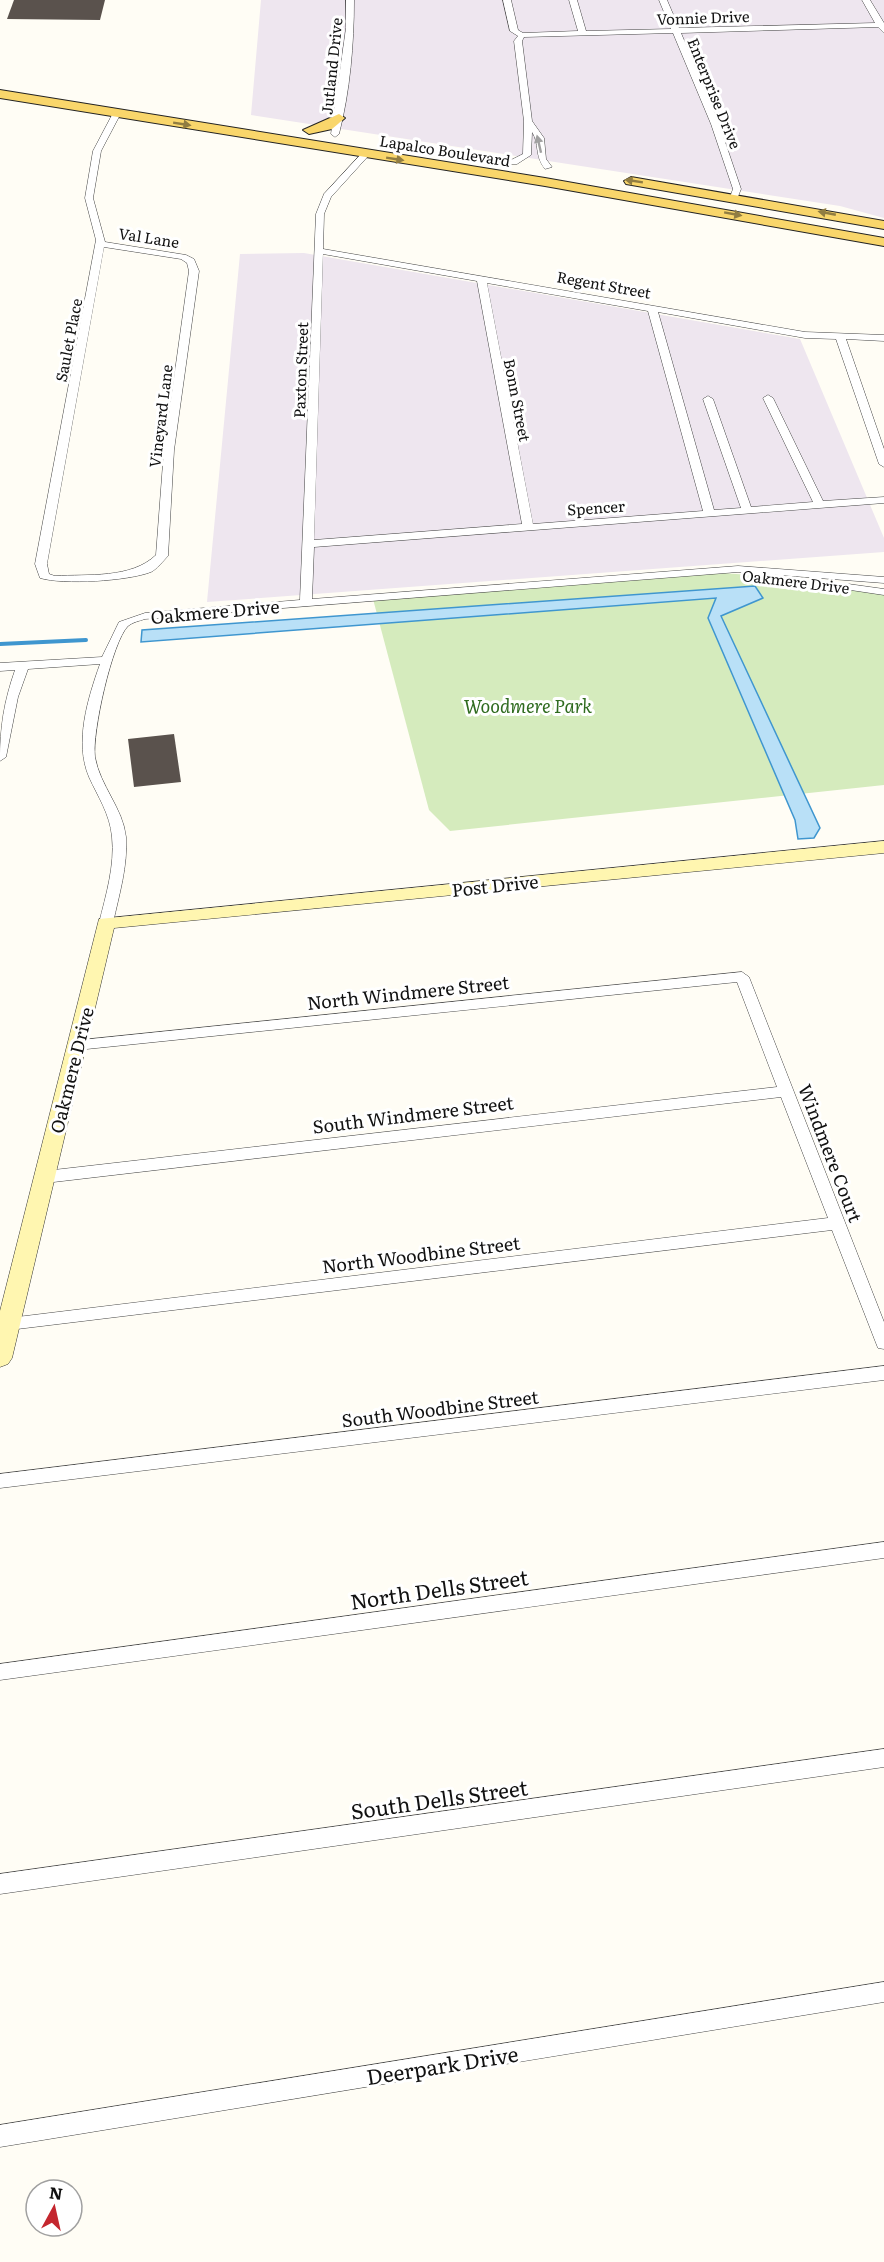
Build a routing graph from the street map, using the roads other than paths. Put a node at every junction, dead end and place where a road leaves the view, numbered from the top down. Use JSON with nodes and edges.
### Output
{"nodes":[{"id":1,"x":350,"y":0,"type":"edge"},
{"id":2,"x":507,"y":0,"type":"edge"},
{"id":3,"x":573,"y":0,"type":"edge"},
{"id":4,"x":663,"y":0,"type":"edge"},
{"id":5,"x":866,"y":0,"type":"edge"},
{"id":6,"x":883,"y":27,"type":"edge"},
{"id":7,"x":676,"y":31,"type":"junction"},
{"id":8,"x":583,"y":34,"type":"junction"},
{"id":9,"x":522,"y":35,"type":"junction"},
{"id":10,"x":0,"y":81,"type":"edge"},
{"id":11,"x":73,"y":92,"type":"junction"},
{"id":12,"x":0,"y":94,"type":"edge"},
{"id":13,"x":58,"y":104,"type":"junction"},
{"id":14,"x":150,"y":105,"type":"junction"},
{"id":15,"x":165,"y":107,"type":"junction"},
{"id":16,"x":113,"y":113,"type":"junction"},
{"id":17,"x":339,"y":118,"type":"junction"},
{"id":18,"x":152,"y":119,"type":"junction"},
{"id":19,"x":528,"y":121,"type":"junction"},
{"id":20,"x":261,"y":122,"type":"dead end"},
{"id":21,"x":346,"y":136,"type":"junction"},
{"id":22,"x":266,"y":138,"type":"junction"},
{"id":23,"x":366,"y":154,"type":"junction"},
{"id":24,"x":509,"y":161,"type":"joint"},
{"id":25,"x":554,"y":168,"type":"joint"},
{"id":26,"x":622,"y":179,"type":"dead end"},
{"id":27,"x":671,"y":187,"type":"junction"},
{"id":28,"x":603,"y":192,"type":"junction"},
{"id":29,"x":734,"y":197,"type":"junction"},
{"id":30,"x":795,"y":207,"type":"junction"},
{"id":31,"x":703,"y":208,"type":"junction"},
{"id":32,"x":884,"y":225,"type":"edge"},
{"id":33,"x":884,"y":242,"type":"edge"},
{"id":34,"x":101,"y":244,"type":"junction"},
{"id":35,"x":319,"y":251,"type":"junction"},
{"id":36,"x":191,"y":261,"type":"joint"},
{"id":37,"x":482,"y":278,"type":"junction"},
{"id":38,"x":652,"y":308,"type":"junction"},
{"id":39,"x":840,"y":338,"type":"junction"},
{"id":40,"x":884,"y":338,"type":"edge"},
{"id":41,"x":768,"y":398,"type":"dead end"},
{"id":42,"x":708,"y":399,"type":"dead end"},
{"id":43,"x":884,"y":464,"type":"edge"},
{"id":44,"x":884,"y":500,"type":"edge"},
{"id":45,"x":819,"y":504,"type":"junction"},
{"id":46,"x":747,"y":510,"type":"junction"},
{"id":47,"x":709,"y":513,"type":"junction"},
{"id":48,"x":528,"y":527,"type":"junction"},
{"id":49,"x":310,"y":544,"type":"junction"},
{"id":50,"x":148,"y":569,"type":"joint"},
{"id":51,"x":708,"y":572,"type":"junction"},
{"id":52,"x":884,"y":580,"type":"edge"},
{"id":53,"x":884,"y":592,"type":"edge"},
{"id":54,"x":306,"y":603,"type":"junction"},
{"id":55,"x":108,"y":660,"type":"junction"},
{"id":56,"x":23,"y":665,"type":"junction"},
{"id":57,"x":0,"y":666,"type":"edge"},
{"id":58,"x":0,"y":757,"type":"edge"},
{"id":59,"x":879,"y":847,"type":"edge"},
{"id":60,"x":106,"y":923,"type":"junction"},
{"id":61,"x":742,"y":977,"type":"joint"},
{"id":62,"x":77,"y":1045,"type":"junction"},
{"id":63,"x":786,"y":1091,"type":"junction"},
{"id":64,"x":45,"y":1177,"type":"junction"},
{"id":65,"x":838,"y":1222,"type":"junction"},
{"id":66,"x":9,"y":1323,"type":"junction"},
{"id":67,"x":884,"y":1343,"type":"edge"},
{"id":68,"x":0,"y":1358,"type":"edge"},
{"id":69,"x":884,"y":1373,"type":"edge"},
{"id":70,"x":0,"y":1481,"type":"edge"},
{"id":71,"x":884,"y":1550,"type":"edge"},
{"id":72,"x":0,"y":1672,"type":"edge"},
{"id":73,"x":884,"y":1758,"type":"edge"},
{"id":74,"x":0,"y":1884,"type":"edge"},
{"id":75,"x":884,"y":1992,"type":"edge"},
{"id":76,"x":0,"y":2136,"type":"edge"}],
"edges":[{"from":1,"to":17,"type":"street","name":"Jutland Drive"},
{"from":2,"to":9,"type":"street"},
{"from":3,"to":8,"type":"street"},
{"from":4,"to":7,"type":"street","name":"Enterprise Drive"},
{"from":5,"to":6,"type":"street"},
{"from":6,"to":7,"type":"street","name":"Vonnie Drive"},
{"from":7,"to":8,"type":"street","name":"Vonnie Drive"},
{"from":7,"to":29,"type":"street","name":"Enterprise Drive"},
{"from":8,"to":9,"type":"street","name":"Vonnie Drive"},
{"from":9,"to":19,"type":"street"},
{"from":10,"to":11,"type":"main road"},
{"from":11,"to":13,"type":"main road"},
{"from":11,"to":14,"type":"main road"},
{"from":12,"to":13,"type":"main road","name":"Lapalco Boulevard"},
{"from":13,"to":16,"type":"main road","name":"Lapalco Boulevard"},
{"from":14,"to":15,"type":"main road"},
{"from":14,"to":16,"type":"main road"},
{"from":15,"to":18,"type":"main road"},
{"from":15,"to":20,"type":"main road"},
{"from":16,"to":18,"type":"main road","name":"Lapalco Boulevard"},
{"from":16,"to":34,"type":"street","name":"Saulet Place"},
{"from":17,"to":21,"type":"street","name":"Jutland Drive"},
{"from":17,"to":21,"type":"main road"},
{"from":18,"to":22,"type":"main road","name":"Lapalco Boulevard","one_way":true},
{"from":19,"to":24,"type":"street"},
{"from":25,"to":19,"type":"street","one_way":true},
{"from":21,"to":22,"type":"main road"},
{"from":21,"to":23,"type":"main road"},
{"from":22,"to":23,"type":"main road","name":"Lapalco Boulevard"},
{"from":23,"to":28,"type":"main road","name":"Lapalco Boulevard","one_way":true},
{"from":23,"to":35,"type":"street","name":"Paxton Street"},
{"from":24,"to":25,"type":"main road","name":"Lapalco Boulevard"},
{"from":27,"to":26,"type":"main road","one_way":true},
{"from":27,"to":28,"type":"main road"},
{"from":27,"to":29,"type":"main road"},
{"from":28,"to":31,"type":"main road","name":"Lapalco Boulevard"},
{"from":29,"to":30,"type":"main road"},
{"from":30,"to":31,"type":"main road"},
{"from":32,"to":30,"type":"main road","one_way":true},
{"from":31,"to":33,"type":"main road","name":"Lapalco Boulevard","one_way":true},
{"from":34,"to":36,"type":"street","name":"Val Lane"},
{"from":34,"to":50,"type":"street","name":"Saulet Place"},
{"from":35,"to":37,"type":"street","name":"Regent Street"},
{"from":35,"to":49,"type":"street","name":"Paxton Street"},
{"from":36,"to":50,"type":"street","name":"Vineyard Lane"},
{"from":37,"to":38,"type":"street","name":"Regent Street"},
{"from":37,"to":48,"type":"street","name":"Bonn Street"},
{"from":38,"to":39,"type":"street","name":"Regent Street"},
{"from":38,"to":47,"type":"street"},
{"from":39,"to":40,"type":"street","name":"Regent Street"},
{"from":39,"to":43,"type":"street"},
{"from":41,"to":45,"type":"street"},
{"from":42,"to":46,"type":"street"},
{"from":44,"to":45,"type":"street","name":"Spencer"},
{"from":45,"to":46,"type":"street","name":"Spencer"},
{"from":46,"to":47,"type":"street","name":"Spencer"},
{"from":47,"to":48,"type":"street","name":"Spencer"},
{"from":48,"to":49,"type":"street","name":"Spencer"},
{"from":49,"to":54,"type":"street","name":"Paxton Street"},
{"from":51,"to":52,"type":"street","name":"Oakmere Drive"},
{"from":51,"to":53,"type":"street","name":"Oakmere Drive"},
{"from":51,"to":54,"type":"street","name":"Oakmere Drive"},
{"from":54,"to":55,"type":"street","name":"Oakmere Drive"},
{"from":55,"to":56,"type":"street"},
{"from":55,"to":60,"type":"street","name":"Oakmere Drive"},
{"from":56,"to":57,"type":"street"},
{"from":56,"to":58,"type":"street"},
{"from":59,"to":60,"type":"street","name":"Post Drive"},
{"from":60,"to":62,"type":"street","name":"Oakmere Drive"},
{"from":61,"to":62,"type":"street","name":"North Windmere Street"},
{"from":61,"to":63,"type":"street","name":"Windmere Court"},
{"from":62,"to":64,"type":"street","name":"Oakmere Drive"},
{"from":63,"to":64,"type":"street","name":"South Windmere Street"},
{"from":63,"to":65,"type":"street","name":"Windmere Court"},
{"from":64,"to":66,"type":"street","name":"Oakmere Drive"},
{"from":65,"to":66,"type":"street","name":"North Woodbine Street"},
{"from":65,"to":67,"type":"street","name":"Windmere Court"},
{"from":66,"to":68,"type":"street","name":"Oakmere Drive"},
{"from":69,"to":70,"type":"street","name":"South Woodbine Street"},
{"from":71,"to":72,"type":"street","name":"North Dells Street"},
{"from":73,"to":74,"type":"street","name":"South Dells Street"},
{"from":75,"to":76,"type":"street","name":"Deerpark Drive"}]}
